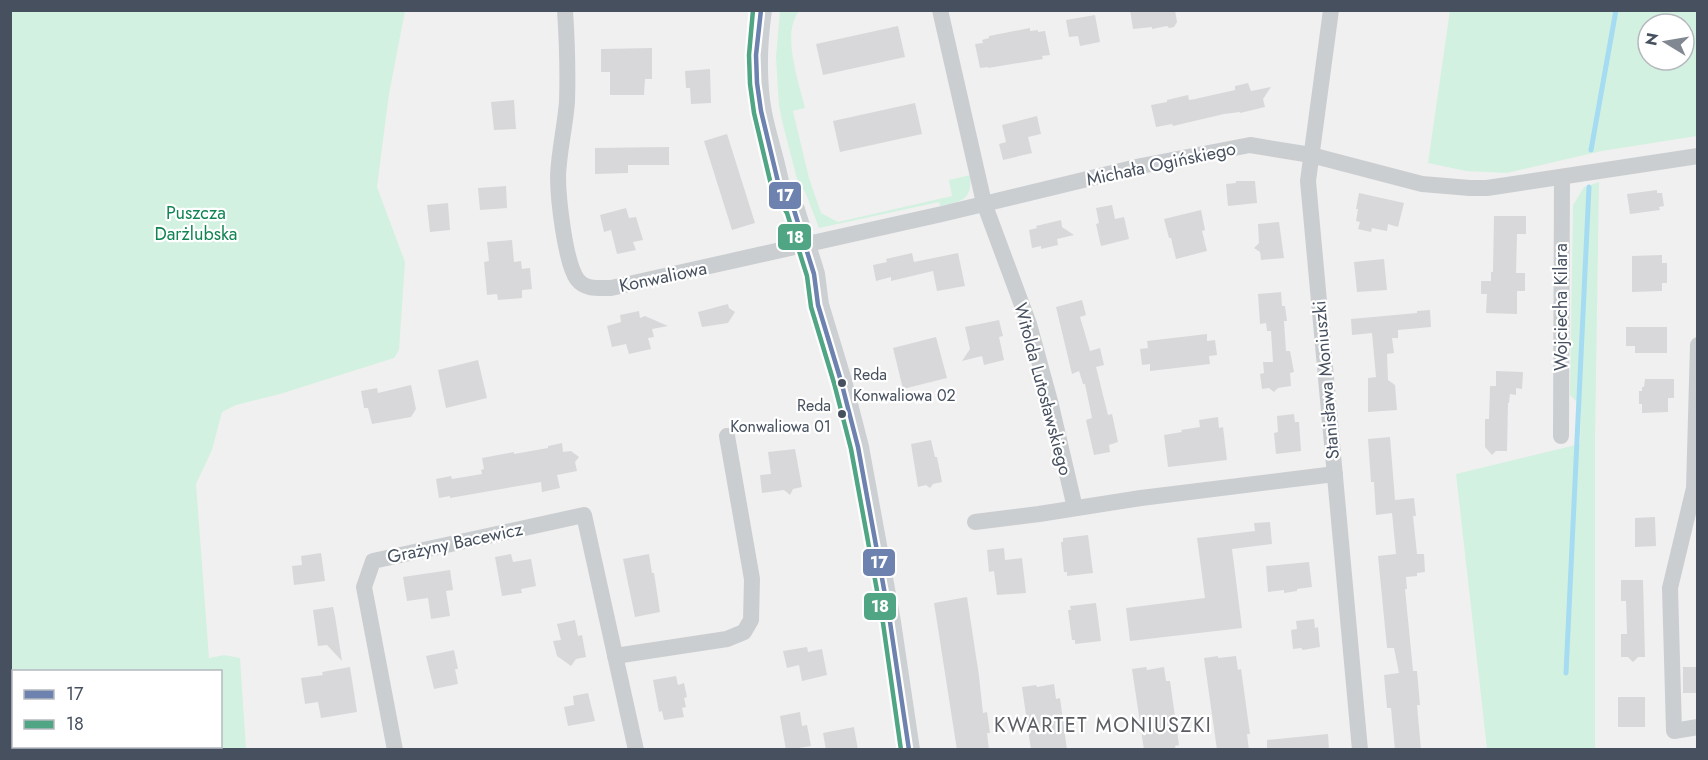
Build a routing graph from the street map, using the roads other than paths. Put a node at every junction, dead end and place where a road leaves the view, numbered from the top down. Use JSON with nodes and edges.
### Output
{"nodes":[{"id":1,"x":565,"y":10,"type":"edge"},
{"id":2,"x":761,"y":10,"type":"edge"},
{"id":3,"x":1331,"y":10,"type":"edge"},
{"id":4,"x":946,"y":12,"type":"edge"},
{"id":5,"x":1311,"y":155,"type":"junction"},
{"id":6,"x":1698,"y":156,"type":"edge"},
{"id":7,"x":1562,"y":177,"type":"junction"},
{"id":8,"x":984,"y":203,"type":"junction"},
{"id":9,"x":799,"y":246,"type":"junction"},
{"id":10,"x":1698,"y":345,"type":"edge"},
{"id":11,"x":1697,"y":417,"type":"edge"},
{"id":12,"x":727,"y":436,"type":"dead end"},
{"id":13,"x":1561,"y":436,"type":"dead end"},
{"id":14,"x":1335,"y":474,"type":"junction"},
{"id":15,"x":1075,"y":508,"type":"junction"},
{"id":16,"x":975,"y":522,"type":"dead end"},
{"id":17,"x":615,"y":656,"type":"junction"},
{"id":18,"x":1698,"y":727,"type":"edge"},
{"id":19,"x":394,"y":750,"type":"edge"},
{"id":20,"x":636,"y":750,"type":"edge"},
{"id":21,"x":909,"y":750,"type":"edge"},
{"id":22,"x":1360,"y":750,"type":"edge"}],
"edges":[{"from":1,"to":9,"type":"street","name":"Konwaliowa"},
{"from":2,"to":9,"type":"street"},
{"from":3,"to":5,"type":"street","name":"Stanisława Moniuszki"},
{"from":4,"to":8,"type":"street","name":"Witolda Lutosławskiego"},
{"from":5,"to":7,"type":"street","name":"Michała Ogińskiego"},
{"from":5,"to":8,"type":"street","name":"Michała Ogińskiego"},
{"from":5,"to":14,"type":"street","name":"Stanisława Moniuszki"},
{"from":6,"to":7,"type":"street","name":"Michała Ogińskiego"},
{"from":7,"to":13,"type":"street","name":"Wojciecha Kilara"},
{"from":8,"to":9,"type":"street","name":"Michała Ogińskiego"},
{"from":8,"to":15,"type":"street","name":"Witolda Lutosławskiego"},
{"from":9,"to":21,"type":"street"},
{"from":10,"to":11,"type":"street"},
{"from":11,"to":18,"type":"street"},
{"from":12,"to":17,"type":"street"},
{"from":14,"to":15,"type":"street"},
{"from":14,"to":22,"type":"street","name":"Stanisława Moniuszki"},
{"from":15,"to":16,"type":"street"},
{"from":17,"to":19,"type":"street","name":"Grażyny Bacewicz"},
{"from":17,"to":20,"type":"street","name":"Grażyny Bacewicz"}]}
